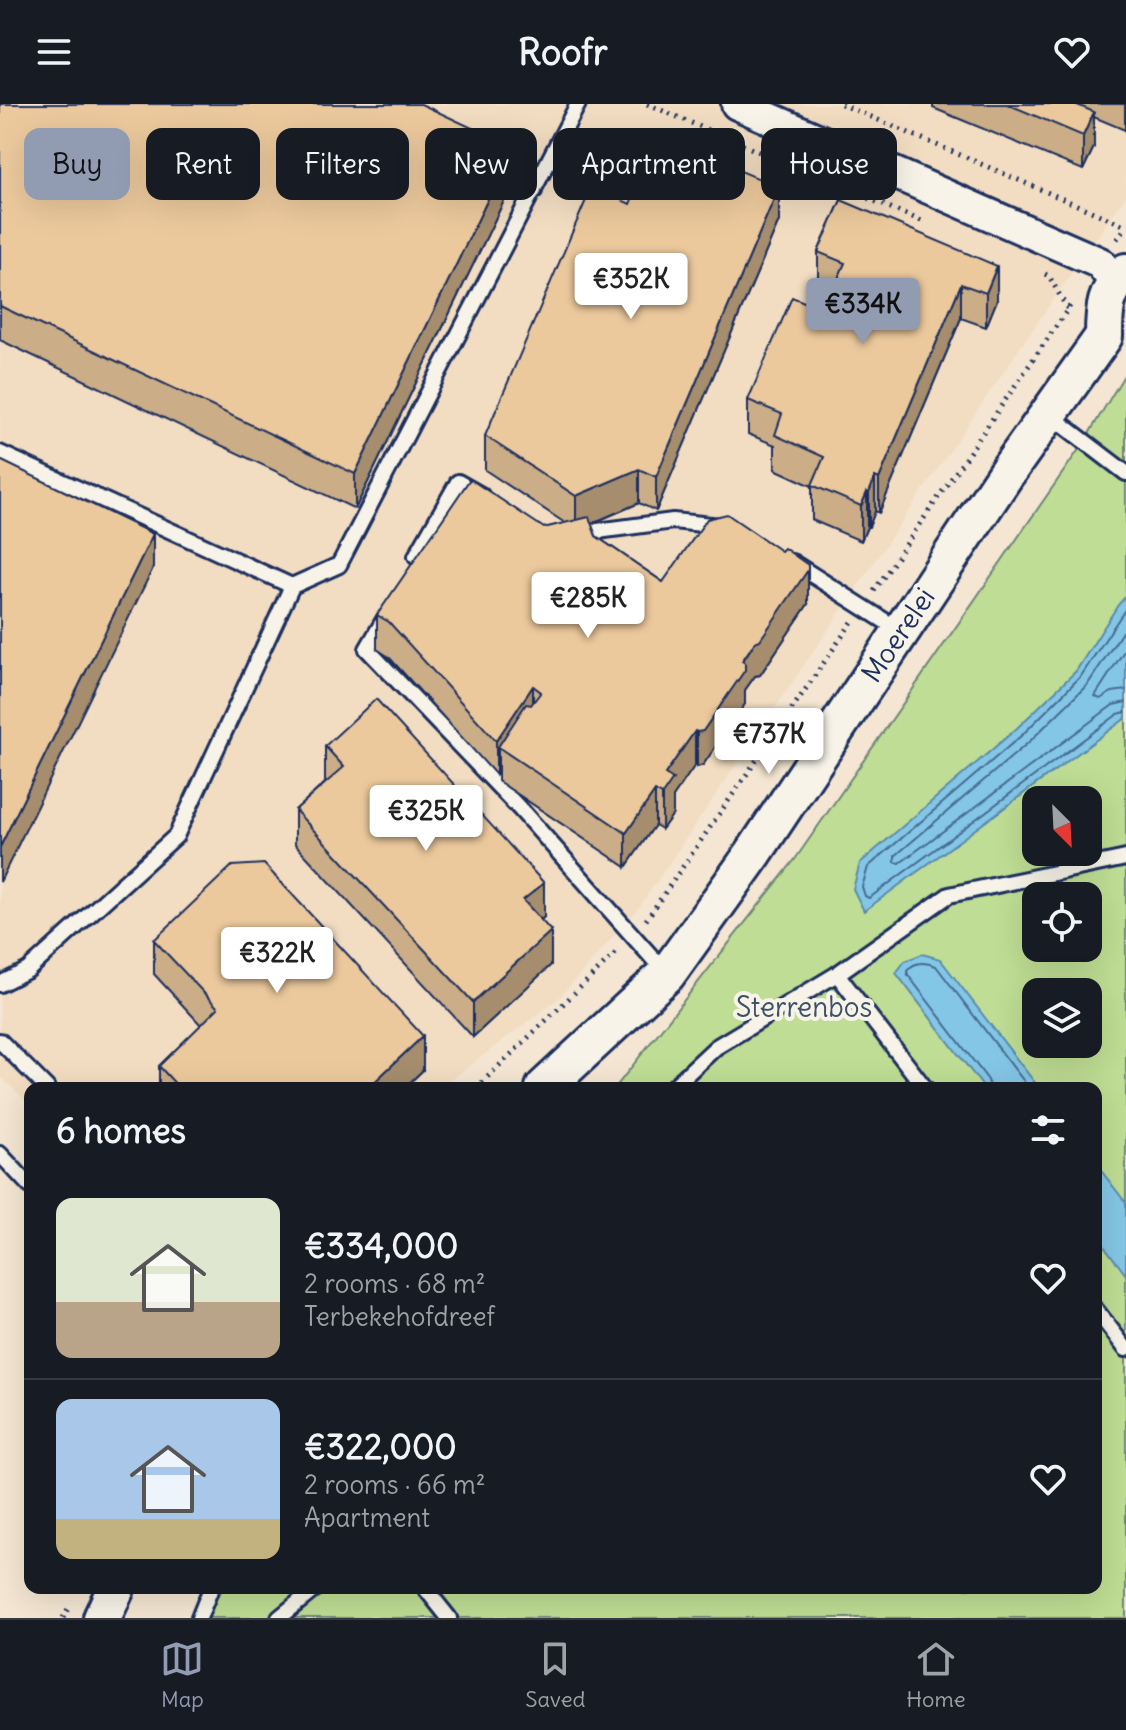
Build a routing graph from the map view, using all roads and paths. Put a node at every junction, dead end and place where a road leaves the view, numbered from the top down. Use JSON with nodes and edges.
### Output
{"nodes":[{"id":1,"x":578,"y":104,"type":"edge"},
{"id":2,"x":647,"y":104,"type":"edge"},
{"id":3,"x":737,"y":104,"type":"edge"},
{"id":4,"x":841,"y":104,"type":"edge"},
{"id":5,"x":537,"y":185,"type":"edge"},
{"id":6,"x":529,"y":200,"type":"edge"},
{"id":7,"x":1126,"y":227,"type":"edge"},
{"id":8,"x":937,"y":228,"type":"dead end"},
{"id":9,"x":1036,"y":270,"type":"dead end"},
{"id":10,"x":1114,"y":272,"type":"edge"},
{"id":11,"x":1068,"y":310,"type":"junction"},
{"id":12,"x":1048,"y":414,"type":"junction"},
{"id":13,"x":0,"y":453,"type":"edge"},
{"id":14,"x":1126,"y":473,"type":"edge"},
{"id":15,"x":499,"y":506,"type":"edge"},
{"id":16,"x":737,"y":527,"type":"edge"},
{"id":17,"x":553,"y":537,"type":"edge"},
{"id":18,"x":775,"y":551,"type":"edge"},
{"id":19,"x":416,"y":556,"type":"edge"},
{"id":20,"x":292,"y":586,"type":"junction"},
{"id":21,"x":863,"y":607,"type":"junction"},
{"id":22,"x":390,"y":610,"type":"edge"},
{"id":23,"x":900,"y":631,"type":"junction"},
{"id":24,"x":1126,"y":858,"type":"edge"},
{"id":25,"x":634,"y":937,"type":"junction"},
{"id":26,"x":667,"y":974,"type":"junction"},
{"id":27,"x":837,"y":974,"type":"junction"},
{"id":28,"x":0,"y":984,"type":"edge"},
{"id":29,"x":0,"y":1041,"type":"edge"},
{"id":30,"x":41,"y":1082,"type":"edge"},
{"id":31,"x":482,"y":1082,"type":"edge"},
{"id":32,"x":550,"y":1082,"type":"edge"},
{"id":33,"x":678,"y":1082,"type":"edge"},
{"id":34,"x":920,"y":1082,"type":"edge"},
{"id":35,"x":0,"y":1154,"type":"edge"},
{"id":36,"x":24,"y":1180,"type":"edge"},
{"id":37,"x":1102,"y":1318,"type":"edge"},
{"id":38,"x":1126,"y":1349,"type":"edge"},
{"id":39,"x":113,"y":1594,"type":"edge"},
{"id":40,"x":209,"y":1594,"type":"edge"},
{"id":41,"x":309,"y":1594,"type":"edge"},
{"id":42,"x":430,"y":1594,"type":"edge"},
{"id":43,"x":102,"y":1618,"type":"edge"},
{"id":44,"x":199,"y":1618,"type":"edge"},
{"id":45,"x":279,"y":1618,"type":"edge"},
{"id":46,"x":449,"y":1618,"type":"edge"}],
"edges":[{"from":1,"to":5,"type":"lane"},
{"from":2,"to":8,"type":"path"},
{"from":3,"to":10,"type":"street"},
{"from":4,"to":7,"type":"path"},
{"from":6,"to":20,"type":"lane"},
{"from":7,"to":10,"type":"path"},
{"from":9,"to":11,"type":"path"},
{"from":10,"to":11,"type":"path"},
{"from":10,"to":12,"type":"street","name":"Moerelei"},
{"from":11,"to":21,"type":"path"},
{"from":12,"to":14,"type":"lane"},
{"from":12,"to":23,"type":"street","name":"Moerelei"},
{"from":13,"to":20,"type":"lane"},
{"from":15,"to":19,"type":"lane"},
{"from":16,"to":17,"type":"lane"},
{"from":18,"to":21,"type":"lane"},
{"from":20,"to":28,"type":"lane"},
{"from":21,"to":23,"type":"lane"},
{"from":21,"to":25,"type":"path"},
{"from":22,"to":25,"type":"lane"},
{"from":23,"to":26,"type":"street","name":"Moerelei"},
{"from":24,"to":27,"type":"lane"},
{"from":25,"to":26,"type":"lane"},
{"from":25,"to":31,"type":"path"},
{"from":26,"to":32,"type":"street","name":"Moerelei"},
{"from":27,"to":33,"type":"lane"},
{"from":27,"to":34,"type":"lane"},
{"from":29,"to":30,"type":"lane"},
{"from":35,"to":36,"type":"lane"},
{"from":37,"to":38,"type":"lane"},
{"from":39,"to":43,"type":"street"},
{"from":40,"to":44,"type":"lane"},
{"from":41,"to":45,"type":"lane"},
{"from":42,"to":46,"type":"lane"}]}
